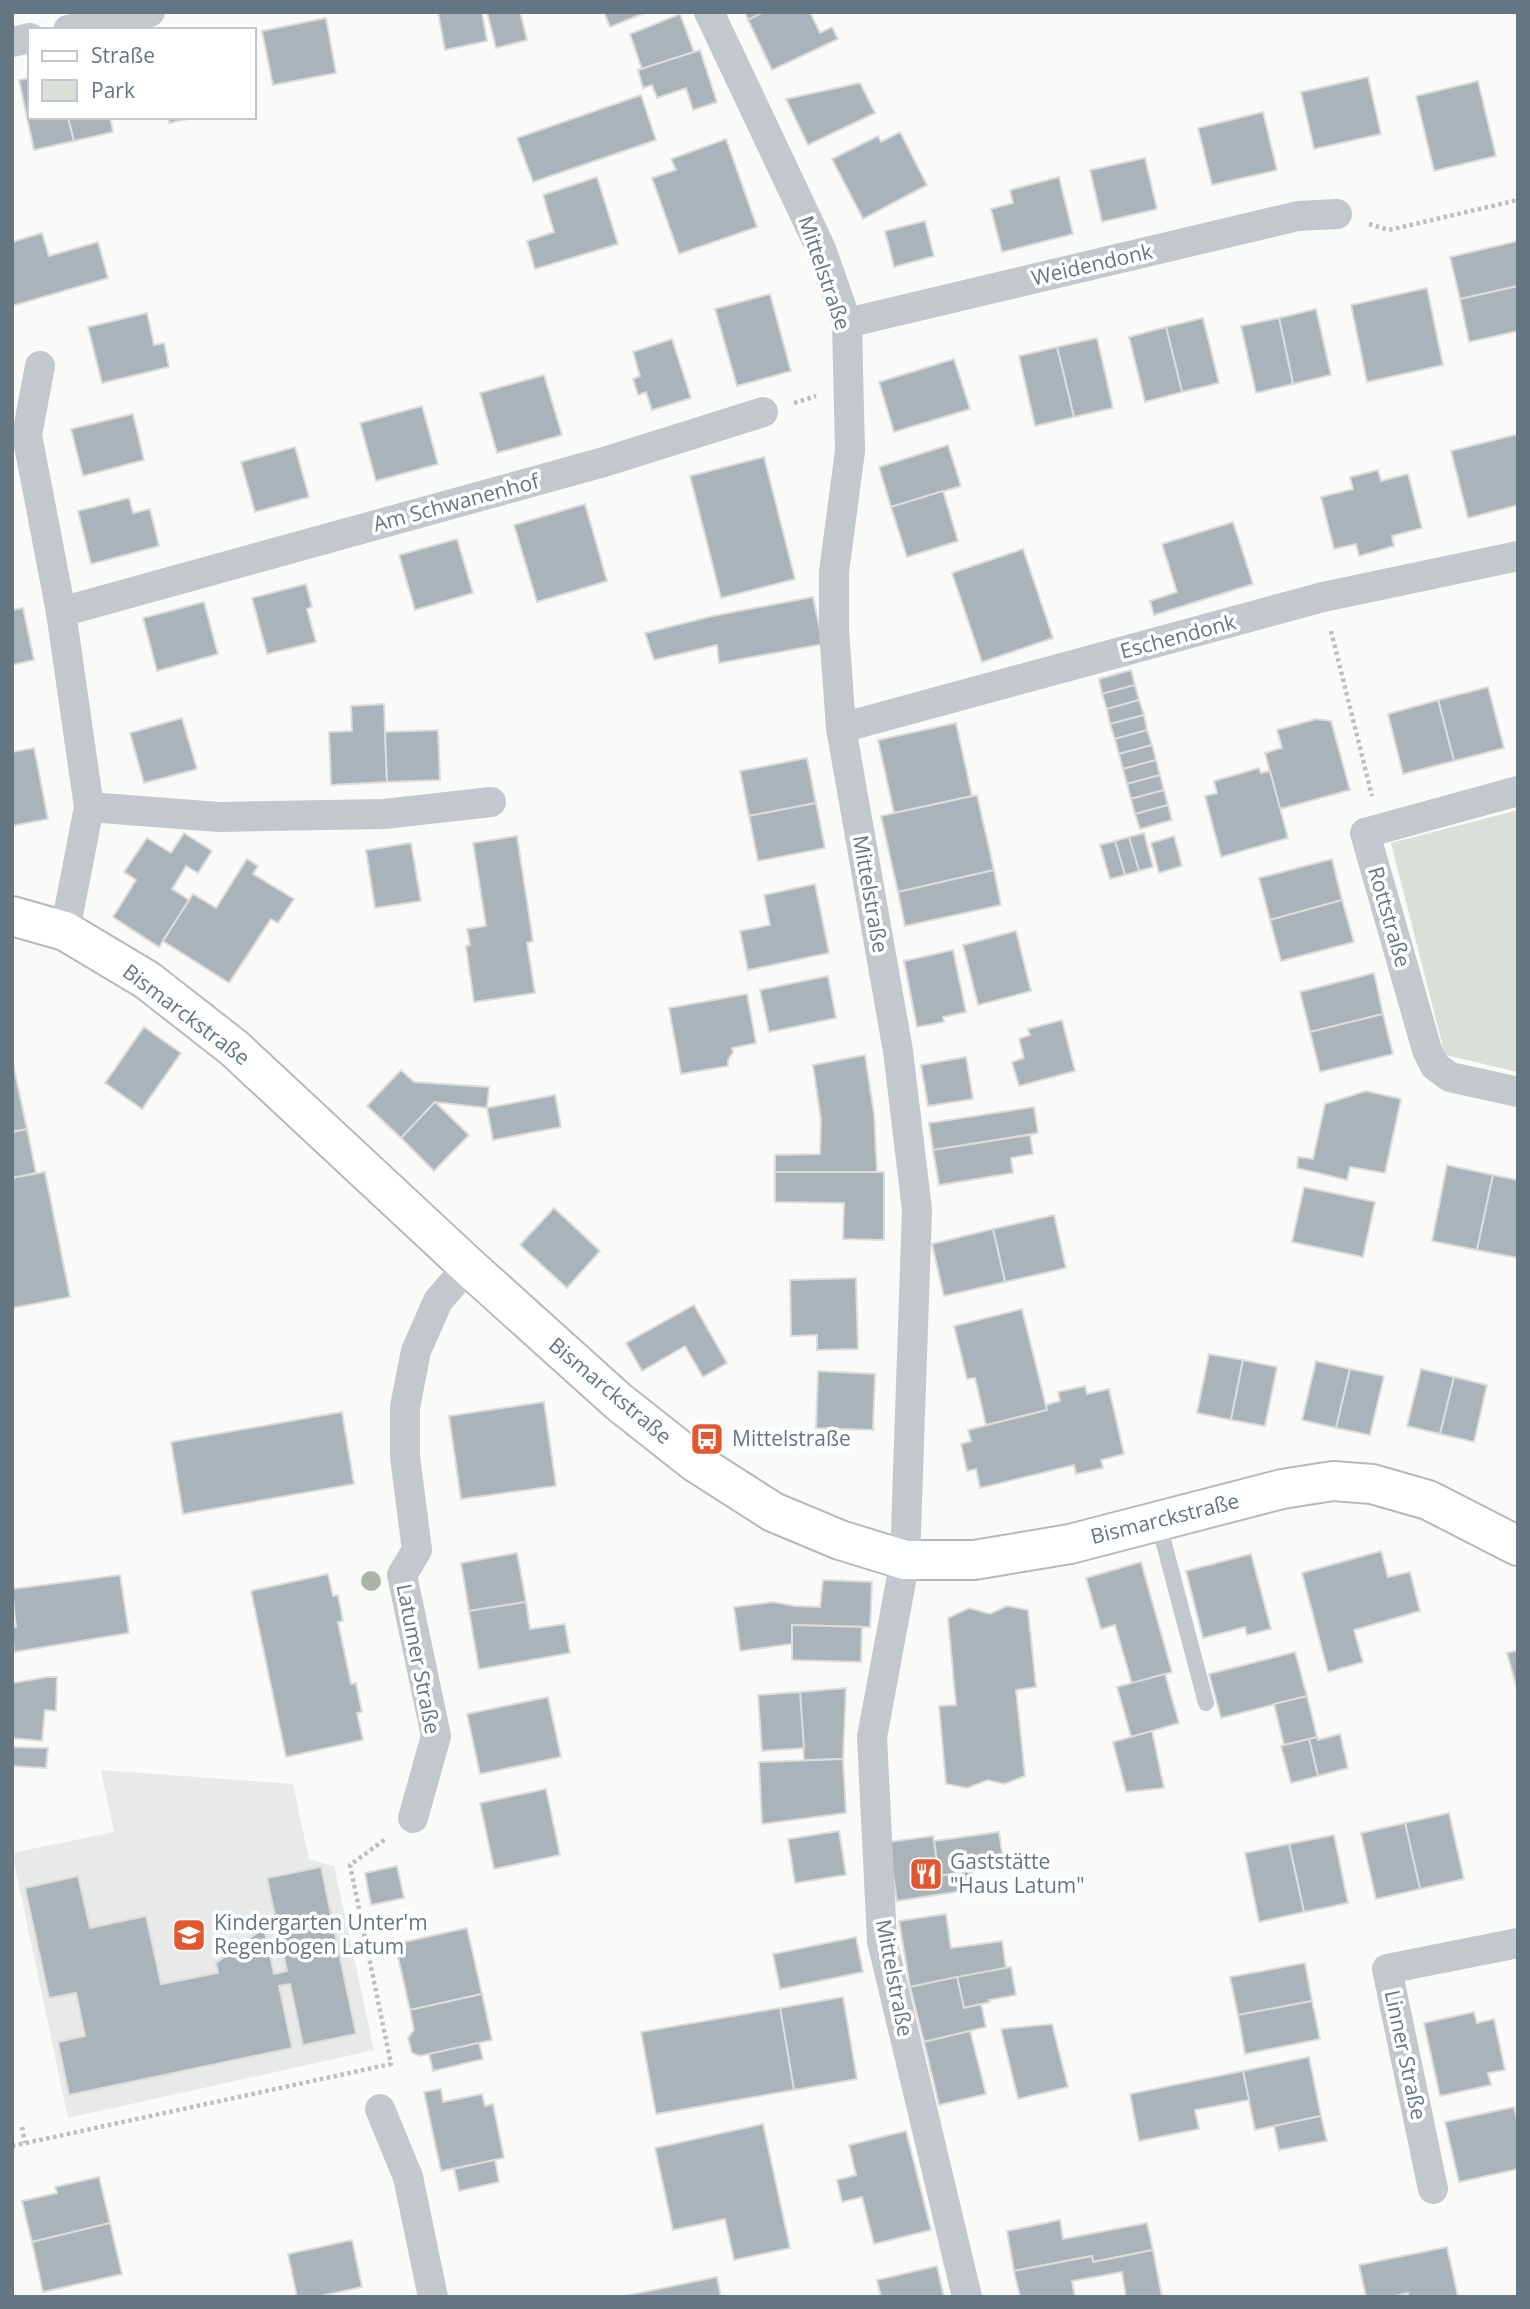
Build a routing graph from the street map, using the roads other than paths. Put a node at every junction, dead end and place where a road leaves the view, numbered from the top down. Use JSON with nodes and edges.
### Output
{"nodes":[{"id":1,"x":150,"y":12,"type":"edge"},
{"id":2,"x":709,"y":12,"type":"edge"},
{"id":3,"x":77,"y":28,"type":"edge"},
{"id":4,"x":1337,"y":214,"type":"road end"},
{"id":5,"x":847,"y":323,"type":"junction"},
{"id":6,"x":40,"y":366,"type":"dead end"},
{"id":7,"x":763,"y":412,"type":"road end"},
{"id":8,"x":1518,"y":556,"type":"edge"},
{"id":9,"x":61,"y":612,"type":"junction"},
{"id":10,"x":841,"y":728,"type":"junction"},
{"id":11,"x":1518,"y":791,"type":"edge"},
{"id":12,"x":491,"y":802,"type":"dead end"},
{"id":13,"x":89,"y":807,"type":"junction"},
{"id":14,"x":12,"y":916,"type":"edge"},
{"id":15,"x":65,"y":931,"type":"junction"},
{"id":16,"x":1518,"y":1092,"type":"edge"},
{"id":17,"x":468,"y":1266,"type":"junction"},
{"id":18,"x":1158,"y":1521,"type":"junction"},
{"id":19,"x":1518,"y":1546,"type":"edge"},
{"id":20,"x":905,"y":1560,"type":"junction"},
{"id":21,"x":1206,"y":1703,"type":"dead end"},
{"id":22,"x":413,"y":1818,"type":"road end"},
{"id":23,"x":1518,"y":1942,"type":"edge"},
{"id":24,"x":380,"y":2109,"type":"dead end"},
{"id":25,"x":1433,"y":2189,"type":"dead end"},
{"id":26,"x":433,"y":2297,"type":"edge"},
{"id":27,"x":967,"y":2297,"type":"edge"}],
"edges":[{"from":1,"to":3,"type":"street"},
{"from":2,"to":5,"type":"street","name":"Mittelstraße"},
{"from":4,"to":5,"type":"street","name":"Weidendonk"},
{"from":5,"to":10,"type":"street","name":"Mittelstraße"},
{"from":6,"to":9,"type":"street"},
{"from":7,"to":9,"type":"street","name":"Am Schwanenhof"},
{"from":8,"to":10,"type":"street","name":"Eschendonk"},
{"from":9,"to":13,"type":"street"},
{"from":10,"to":20,"type":"street","name":"Mittelstraße"},
{"from":11,"to":16,"type":"street","name":"Rottstraße"},
{"from":12,"to":13,"type":"street"},
{"from":13,"to":15,"type":"street"},
{"from":14,"to":15,"type":"street","name":"Bismarckstraße"},
{"from":15,"to":17,"type":"street","name":"Bismarckstraße"},
{"from":17,"to":20,"type":"street","name":"Bismarckstraße"},
{"from":17,"to":22,"type":"street","name":"Latumer Straße"},
{"from":18,"to":19,"type":"street","name":"Bismarckstraße"},
{"from":18,"to":20,"type":"street","name":"Bismarckstraße"},
{"from":18,"to":21,"type":"lane"},
{"from":20,"to":27,"type":"street","name":"Mittelstraße"},
{"from":23,"to":25,"type":"street","name":"Linner Straße"},
{"from":24,"to":26,"type":"street"}]}
